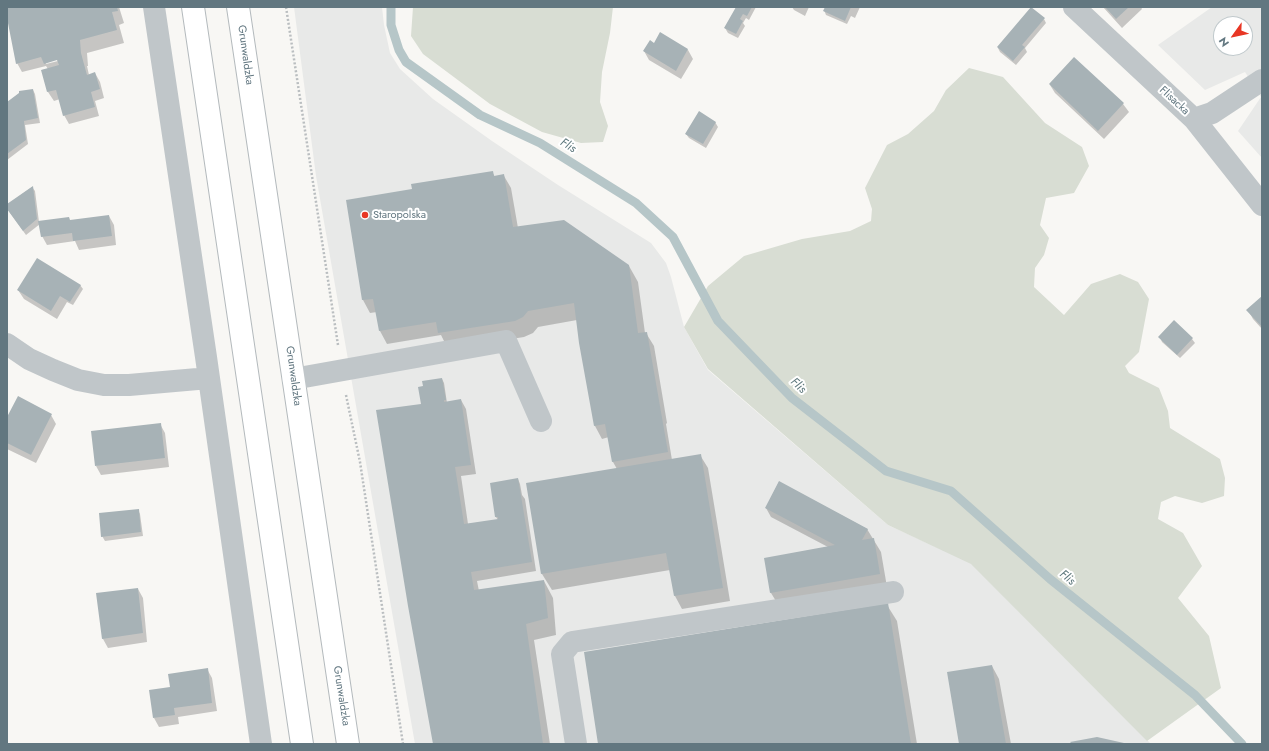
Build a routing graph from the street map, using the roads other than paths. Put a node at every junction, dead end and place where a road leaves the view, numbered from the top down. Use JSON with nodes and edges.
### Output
{"nodes":[{"id":1,"x":154,"y":7,"type":"edge"},
{"id":2,"x":193,"y":7,"type":"edge"},
{"id":3,"x":1074,"y":7,"type":"edge"},
{"id":4,"x":241,"y":9,"type":"edge"},
{"id":5,"x":1262,"y":80,"type":"edge"},
{"id":6,"x":1194,"y":119,"type":"junction"},
{"id":7,"x":1262,"y":205,"type":"edge"},
{"id":8,"x":7,"y":344,"type":"edge"},
{"id":9,"x":209,"y":378,"type":"junction"},
{"id":10,"x":294,"y":379,"type":"junction"},
{"id":11,"x":541,"y":421,"type":"dead end"},
{"id":12,"x":893,"y":592,"type":"dead end"},
{"id":13,"x":261,"y":744,"type":"edge"},
{"id":14,"x":302,"y":744,"type":"edge"},
{"id":15,"x":348,"y":744,"type":"edge"},
{"id":16,"x":576,"y":744,"type":"edge"}],
"edges":[{"from":1,"to":9,"type":"street"},
{"from":2,"to":14,"type":"main road"},
{"from":3,"to":6,"type":"street","name":"Flisacka"},
{"from":4,"to":10,"type":"main road","name":"Grunwaldzka"},
{"from":5,"to":6,"type":"street"},
{"from":6,"to":7,"type":"street","name":"Flisacka"},
{"from":8,"to":9,"type":"street"},
{"from":9,"to":13,"type":"street"},
{"from":10,"to":11,"type":"street"},
{"from":10,"to":15,"type":"main road","name":"Grunwaldzka"},
{"from":12,"to":16,"type":"street"}]}
